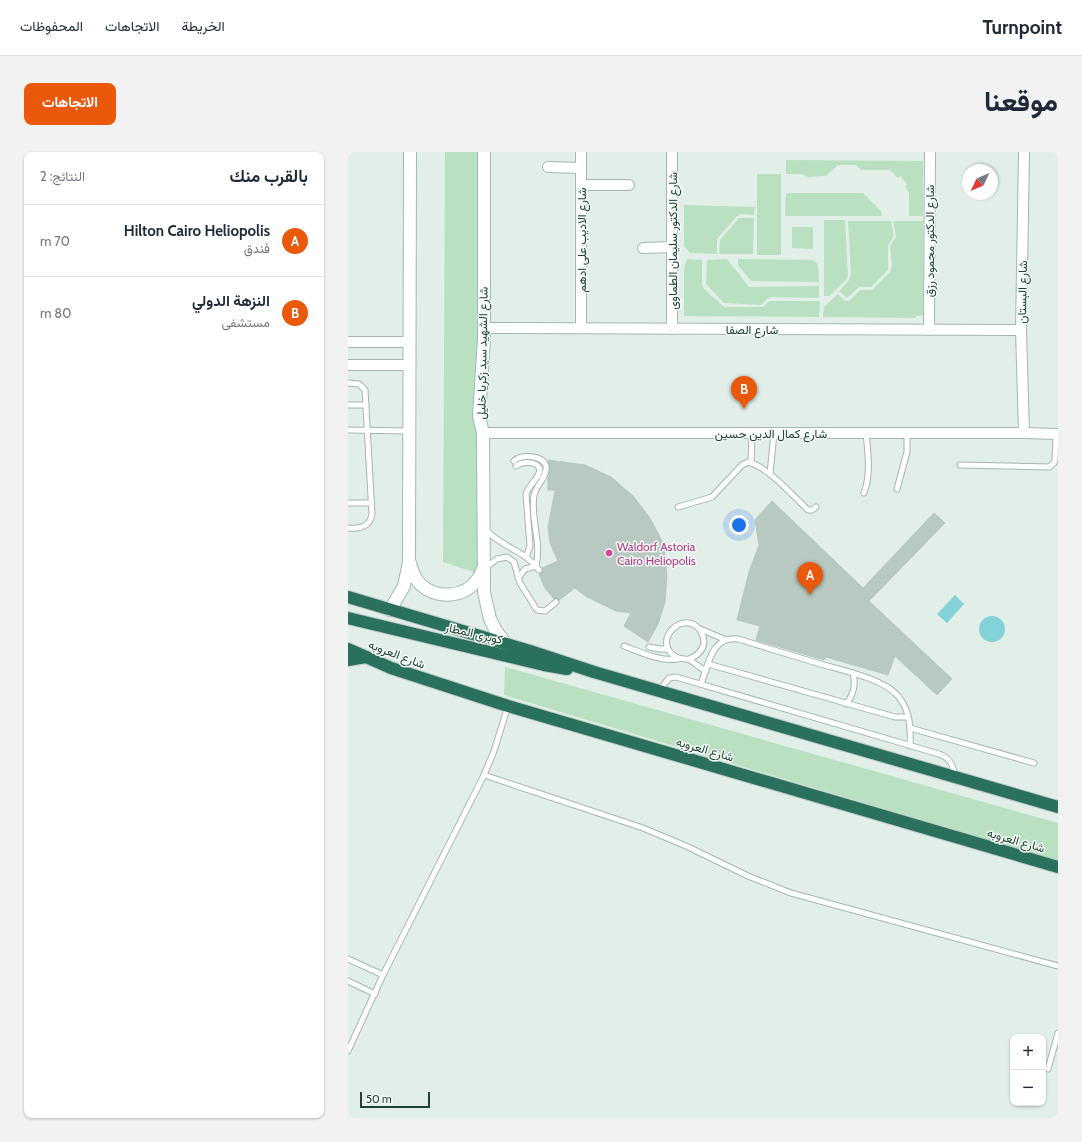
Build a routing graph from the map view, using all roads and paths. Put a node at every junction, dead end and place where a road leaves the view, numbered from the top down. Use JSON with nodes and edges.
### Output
{"nodes":[{"id":1,"x":410,"y":152,"type":"edge"},
{"id":2,"x":484,"y":152,"type":"edge"},
{"id":3,"x":581,"y":152,"type":"edge"},
{"id":4,"x":672,"y":152,"type":"edge"},
{"id":5,"x":930,"y":152,"type":"edge"},
{"id":6,"x":1024,"y":152,"type":"edge"},
{"id":7,"x":548,"y":167,"type":"dead end"},
{"id":8,"x":581,"y":168,"type":"junction"},
{"id":9,"x":581,"y":185,"type":"junction"},
{"id":10,"x":629,"y":185,"type":"dead end"},
{"id":11,"x":673,"y":247,"type":"junction"},
{"id":12,"x":643,"y":248,"type":"dead end"},
{"id":13,"x":484,"y":328,"type":"junction"},
{"id":14,"x":581,"y":328,"type":"junction"},
{"id":15,"x":672,"y":329,"type":"junction"},
{"id":16,"x":929,"y":330,"type":"junction"},
{"id":17,"x":1021,"y":330,"type":"junction"},
{"id":18,"x":348,"y":342,"type":"edge"},
{"id":19,"x":410,"y":342,"type":"junction"},
{"id":20,"x":348,"y":365,"type":"edge"},
{"id":21,"x":410,"y":365,"type":"junction"},
{"id":22,"x":348,"y":383,"type":"edge"},
{"id":23,"x":348,"y":405,"type":"edge"},
{"id":24,"x":366,"y":405,"type":"junction"},
{"id":25,"x":348,"y":430,"type":"edge"},
{"id":26,"x":367,"y":430,"type":"junction"},
{"id":27,"x":410,"y":431,"type":"junction"},
{"id":28,"x":483,"y":433,"type":"junction"},
{"id":29,"x":752,"y":433,"type":"junction"},
{"id":30,"x":866,"y":433,"type":"junction"},
{"id":31,"x":1024,"y":433,"type":"junction"},
{"id":32,"x":774,"y":434,"type":"junction"},
{"id":33,"x":907,"y":434,"type":"junction"},
{"id":34,"x":1057,"y":434,"type":"edge"},
{"id":35,"x":751,"y":463,"type":"junction"},
{"id":36,"x":960,"y":464,"type":"dead end"},
{"id":37,"x":770,"y":474,"type":"junction"},
{"id":38,"x":897,"y":488,"type":"dead end"},
{"id":39,"x":528,"y":490,"type":"junction"},
{"id":40,"x":535,"y":493,"type":"junction"},
{"id":41,"x":864,"y":493,"type":"dead end"},
{"id":42,"x":348,"y":503,"type":"edge"},
{"id":43,"x":372,"y":504,"type":"junction"},
{"id":44,"x":678,"y":506,"type":"dead end"},
{"id":45,"x":816,"y":507,"type":"dead end"},
{"id":46,"x":534,"y":521,"type":"junction"},
{"id":47,"x":528,"y":522,"type":"junction"},
{"id":48,"x":483,"y":526,"type":"junction"},
{"id":49,"x":348,"y":528,"type":"edge"},
{"id":50,"x":526,"y":557,"type":"junction"},
{"id":51,"x":409,"y":562,"type":"junction"},
{"id":52,"x":538,"y":568,"type":"junction"},
{"id":53,"x":483,"y":569,"type":"junction"},
{"id":54,"x":518,"y":578,"type":"junction"},
{"id":55,"x":348,"y":597,"type":"edge"},
{"id":56,"x":556,"y":602,"type":"dead end"},
{"id":57,"x":390,"y":610,"type":"junction"},
{"id":58,"x":349,"y":618,"type":"edge"},
{"id":59,"x":698,"y":628,"type":"junction"},
{"id":60,"x":724,"y":640,"type":"junction"},
{"id":61,"x":505,"y":643,"type":"junction"},
{"id":62,"x":624,"y":646,"type":"dead end"},
{"id":63,"x":649,"y":647,"type":"dead end"},
{"id":64,"x":348,"y":648,"type":"edge"},
{"id":65,"x":668,"y":649,"type":"junction"},
{"id":66,"x":366,"y":658,"type":"junction"},
{"id":67,"x":678,"y":659,"type":"junction"},
{"id":68,"x":348,"y":660,"type":"edge"},
{"id":69,"x":689,"y":660,"type":"junction"},
{"id":70,"x":708,"y":664,"type":"junction"},
{"id":71,"x":706,"y":671,"type":"junction"},
{"id":72,"x":594,"y":672,"type":"junction"},
{"id":73,"x":853,"y":673,"type":"junction"},
{"id":74,"x":701,"y":684,"type":"junction"},
{"id":75,"x":659,"y":691,"type":"junction"},
{"id":76,"x":846,"y":704,"type":"junction"},
{"id":77,"x":508,"y":706,"type":"junction"},
{"id":78,"x":908,"y":717,"type":"junction"},
{"id":79,"x":910,"y":728,"type":"junction"},
{"id":80,"x":910,"y":746,"type":"junction"},
{"id":81,"x":1034,"y":763,"type":"dead end"},
{"id":82,"x":484,"y":775,"type":"junction"},
{"id":83,"x":954,"y":778,"type":"junction"},
{"id":84,"x":1058,"y":807,"type":"edge"},
{"id":85,"x":1058,"y":866,"type":"edge"},
{"id":86,"x":348,"y":959,"type":"edge"},
{"id":87,"x":1058,"y":966,"type":"edge"},
{"id":88,"x":384,"y":975,"type":"junction"},
{"id":89,"x":348,"y":982,"type":"edge"},
{"id":90,"x":375,"y":994,"type":"junction"},
{"id":91,"x":1058,"y":1033,"type":"edge"},
{"id":92,"x":348,"y":1051,"type":"edge"},
{"id":93,"x":1048,"y":1069,"type":"dead end"}],
"edges":[{"from":1,"to":19,"type":"street"},
{"from":2,"to":13,"type":"street","name":"شارع الشهيد سيد زكريا خليل"},
{"from":3,"to":8,"type":"street","name":"شارع الاديب على ادهم"},
{"from":4,"to":11,"type":"street","name":"شارع الدكتور سليمان الطماوى"},
{"from":5,"to":16,"type":"street","name":"شارع الدكتور محمود رزق"},
{"from":6,"to":17,"type":"street","name":"شارع البستان"},
{"from":7,"to":8,"type":"street"},
{"from":8,"to":9,"type":"street","name":"شارع الاديب على ادهم"},
{"from":9,"to":10,"type":"street"},
{"from":9,"to":14,"type":"street","name":"شارع الاديب على ادهم"},
{"from":11,"to":12,"type":"street"},
{"from":11,"to":15,"type":"street","name":"شارع الدكتور سليمان الطماوى"},
{"from":13,"to":14,"type":"street","name":"شارع الصفا"},
{"from":13,"to":28,"type":"street","name":"شارع الشهيد سيد زكريا خليل"},
{"from":14,"to":15,"type":"street","name":"شارع الصفا"},
{"from":15,"to":16,"type":"street","name":"شارع الصفا"},
{"from":16,"to":17,"type":"street","name":"شارع الصفا"},
{"from":17,"to":31,"type":"street","name":"شارع البستان"},
{"from":18,"to":19,"type":"street"},
{"from":19,"to":21,"type":"street"},
{"from":20,"to":21,"type":"street"},
{"from":21,"to":27,"type":"street"},
{"from":22,"to":24,"type":"lane"},
{"from":23,"to":24,"type":"lane"},
{"from":24,"to":26,"type":"lane"},
{"from":25,"to":26,"type":"lane"},
{"from":26,"to":27,"type":"lane"},
{"from":26,"to":43,"type":"lane"},
{"from":27,"to":51,"type":"street"},
{"from":28,"to":29,"type":"street","name":"شارع كمال الدين حسين"},
{"from":28,"to":48,"type":"street","name":"شارع الشهيد سيد زكريا خليل"},
{"from":29,"to":32,"type":"street","name":"شارع كمال الدين حسين"},
{"from":29,"to":35,"type":"lane"},
{"from":30,"to":32,"type":"street","name":"شارع كمال الدين حسين"},
{"from":30,"to":33,"type":"street","name":"شارع كمال الدين حسين"},
{"from":30,"to":41,"type":"lane"},
{"from":31,"to":33,"type":"street","name":"شارع كمال الدين حسين"},
{"from":31,"to":34,"type":"street","name":"شارع كمال الدين حسين"},
{"from":32,"to":37,"type":"lane"},
{"from":33,"to":38,"type":"lane"},
{"from":34,"to":36,"type":"lane"},
{"from":35,"to":37,"type":"lane"},
{"from":35,"to":44,"type":"lane"},
{"from":37,"to":45,"type":"lane"},
{"from":39,"to":40,"type":"lane"},
{"from":39,"to":40,"type":"lane"},
{"from":39,"to":47,"type":"lane"},
{"from":40,"to":46,"type":"lane"},
{"from":42,"to":43,"type":"lane"},
{"from":43,"to":49,"type":"lane"},
{"from":46,"to":47,"type":"lane"},
{"from":46,"to":52,"type":"lane"},
{"from":47,"to":50,"type":"lane"},
{"from":48,"to":50,"type":"lane"},
{"from":48,"to":53,"type":"street","name":"شارع الشهيد سيد زكريا خليل"},
{"from":50,"to":52,"type":"lane"},
{"from":51,"to":53,"type":"street"},
{"from":51,"to":57,"type":"street"},
{"from":52,"to":54,"type":"lane"},
{"from":53,"to":54,"type":"lane"},
{"from":53,"to":61,"type":"street","name":"شارع الشهيد سيد زكريا خليل"},
{"from":54,"to":56,"type":"lane"},
{"from":55,"to":57,"type":"highway"},
{"from":57,"to":61,"type":"highway"},
{"from":58,"to":72,"type":"highway","name":"كوبرى المطار"},
{"from":59,"to":60,"type":"lane"},
{"from":59,"to":65,"type":"lane"},
{"from":59,"to":69,"type":"lane"},
{"from":60,"to":70,"type":"lane"},
{"from":60,"to":73,"type":"lane"},
{"from":61,"to":72,"type":"highway"},
{"from":62,"to":67,"type":"lane"},
{"from":63,"to":65,"type":"lane"},
{"from":64,"to":66,"type":"highway","name":"شارع العروبه"},
{"from":65,"to":67,"type":"lane"},
{"from":66,"to":68,"type":"highway"},
{"from":66,"to":77,"type":"highway","name":"شارع العروبه"},
{"from":67,"to":69,"type":"lane"},
{"from":69,"to":71,"type":"lane"},
{"from":70,"to":71,"type":"lane"},
{"from":70,"to":76,"type":"lane"},
{"from":71,"to":74,"type":"lane"},
{"from":72,"to":75,"type":"highway"},
{"from":73,"to":76,"type":"lane"},
{"from":73,"to":78,"type":"lane"},
{"from":74,"to":75,"type":"lane"},
{"from":74,"to":80,"type":"lane"},
{"from":75,"to":83,"type":"highway"},
{"from":76,"to":78,"type":"lane"},
{"from":77,"to":82,"type":"lane"},
{"from":77,"to":85,"type":"highway","name":"شارع العروبه"},
{"from":78,"to":79,"type":"lane"},
{"from":79,"to":80,"type":"lane"},
{"from":79,"to":81,"type":"lane"},
{"from":80,"to":83,"type":"lane"},
{"from":82,"to":87,"type":"lane"},
{"from":82,"to":88,"type":"lane"},
{"from":83,"to":84,"type":"highway"},
{"from":86,"to":88,"type":"lane"},
{"from":88,"to":90,"type":"lane"},
{"from":89,"to":90,"type":"lane"},
{"from":90,"to":92,"type":"lane"},
{"from":91,"to":93,"type":"lane"}]}
